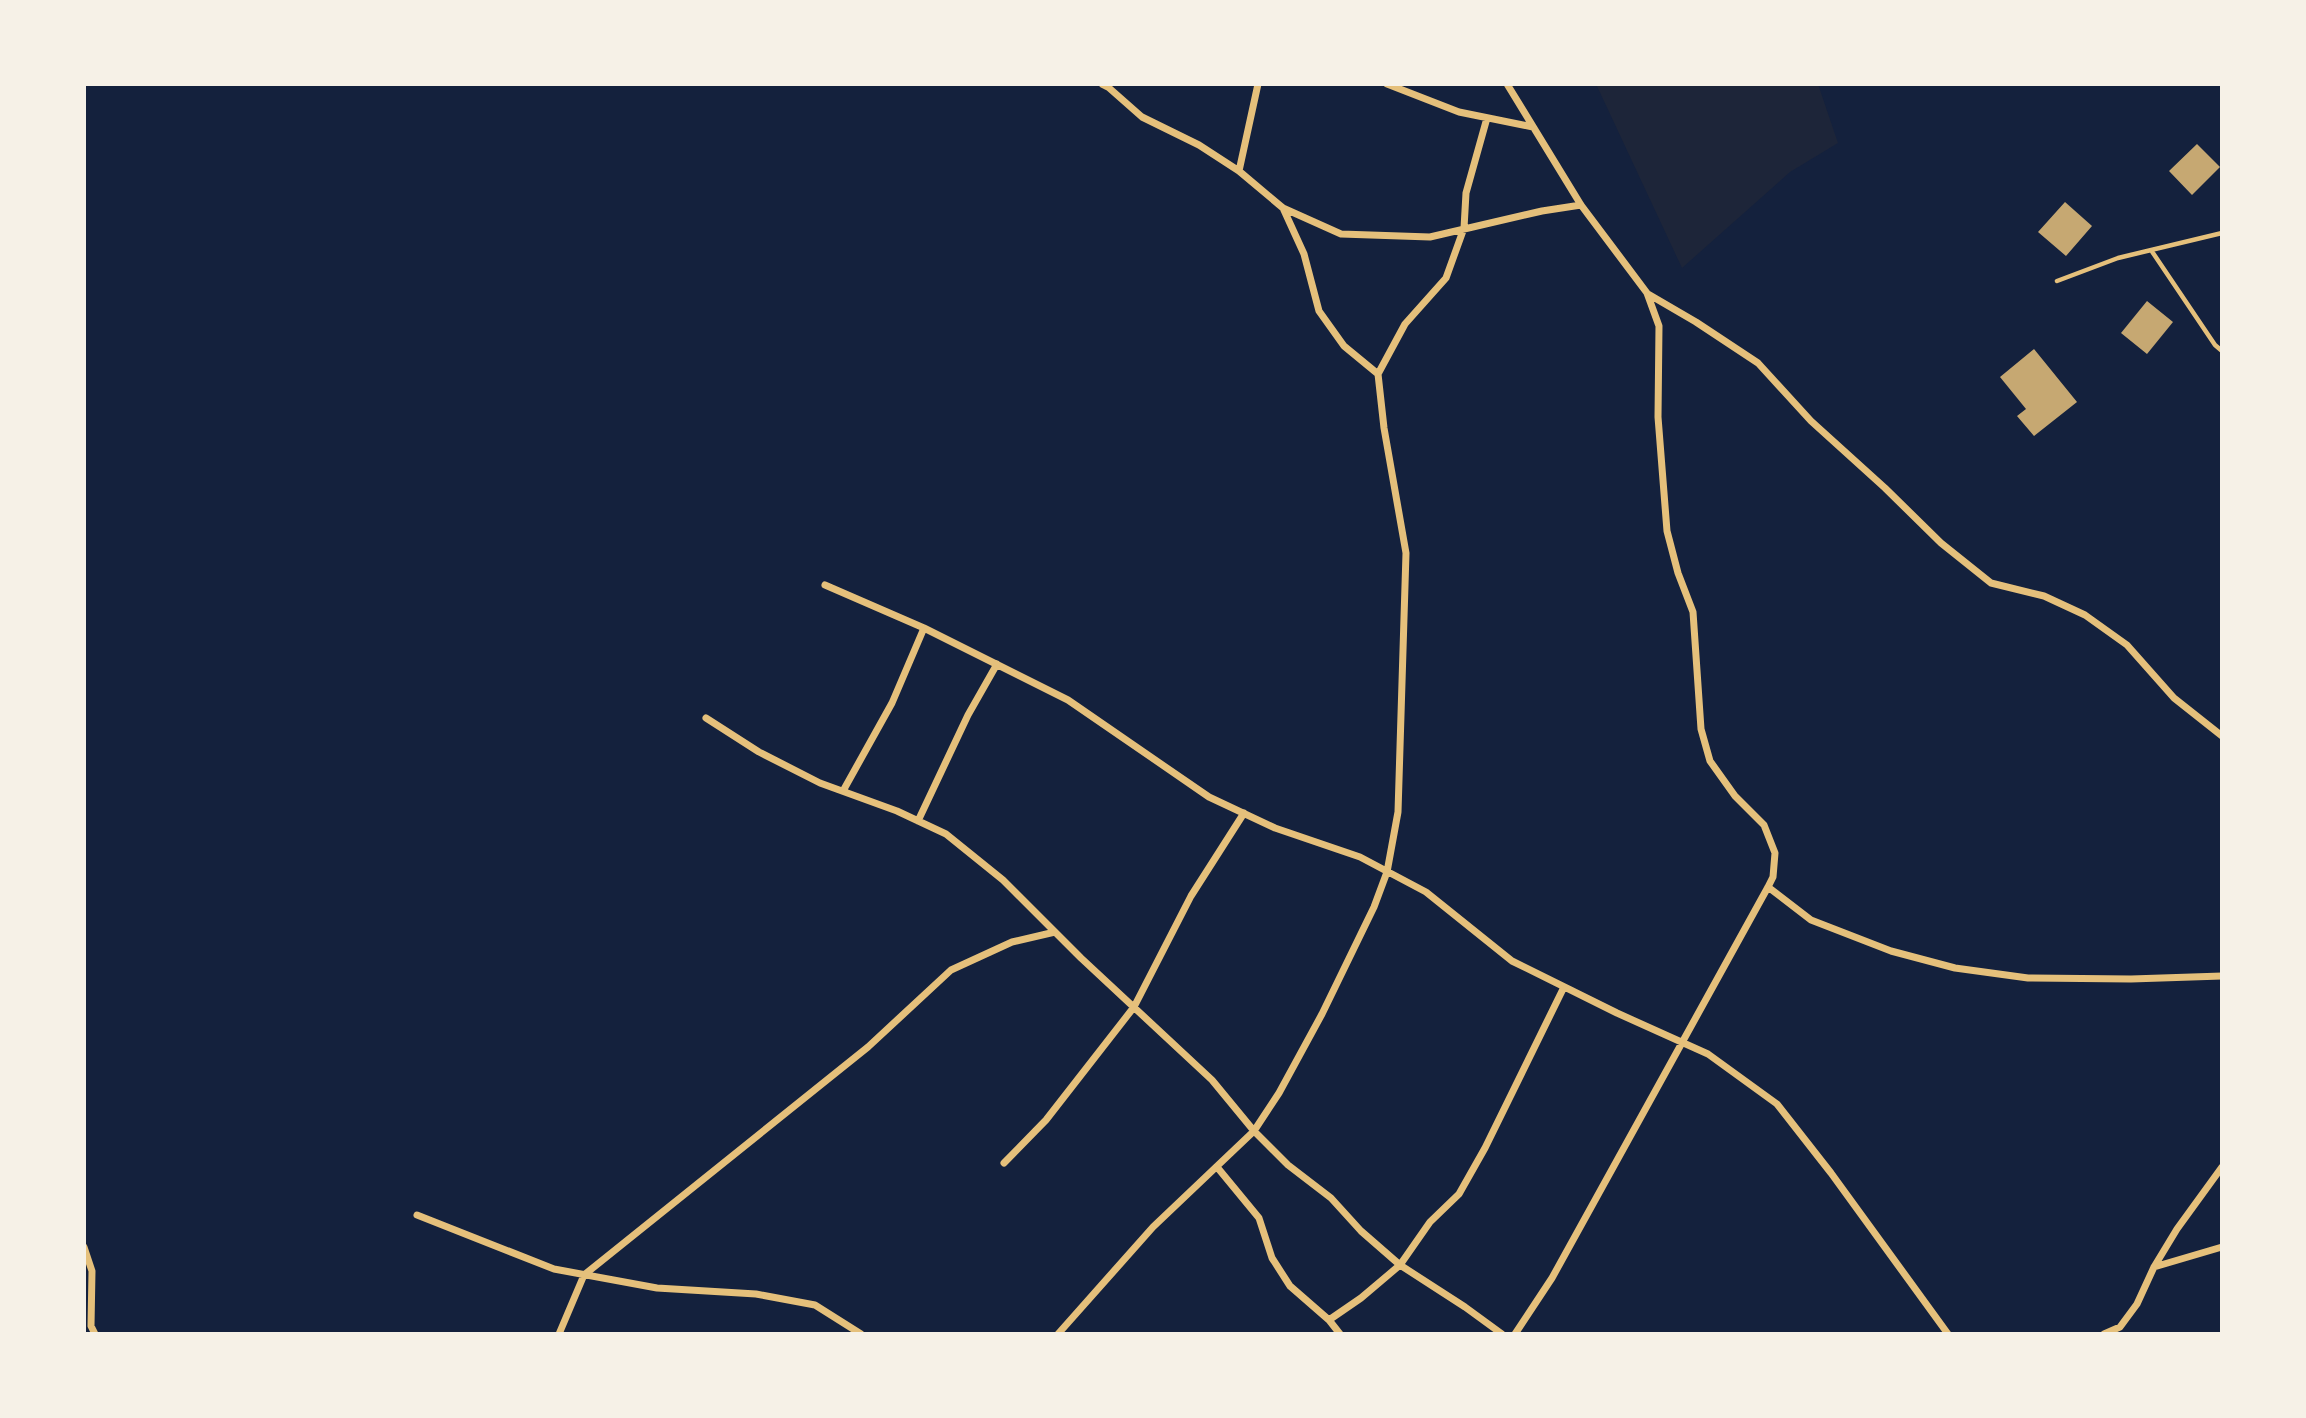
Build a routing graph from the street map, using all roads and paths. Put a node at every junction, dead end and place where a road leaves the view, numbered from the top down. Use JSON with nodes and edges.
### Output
{"nodes":[{"id":1,"x":1102,"y":84,"type":"edge"},
{"id":2,"x":1258,"y":84,"type":"edge"},
{"id":3,"x":1387,"y":84,"type":"edge"},
{"id":4,"x":1507,"y":84,"type":"edge"},
{"id":5,"x":1486,"y":118,"type":"junction"},
{"id":6,"x":1533,"y":127,"type":"junction"},
{"id":7,"x":1240,"y":171,"type":"junction"},
{"id":8,"x":1581,"y":205,"type":"junction"},
{"id":9,"x":1283,"y":208,"type":"junction"},
{"id":10,"x":1464,"y":228,"type":"junction"},
{"id":11,"x":2222,"y":233,"type":"edge"},
{"id":12,"x":2151,"y":250,"type":"junction"},
{"id":13,"x":2057,"y":281,"type":"dead end"},
{"id":14,"x":1647,"y":293,"type":"junction"},
{"id":15,"x":2222,"y":351,"type":"edge"},
{"id":16,"x":1378,"y":374,"type":"junction"},
{"id":17,"x":825,"y":585,"type":"dead end"},
{"id":18,"x":924,"y":628,"type":"junction"},
{"id":19,"x":997,"y":664,"type":"junction"},
{"id":20,"x":705,"y":718,"type":"dead end"},
{"id":21,"x":2222,"y":736,"type":"edge"},
{"id":22,"x":843,"y":791,"type":"junction"},
{"id":23,"x":1244,"y":814,"type":"junction"},
{"id":24,"x":918,"y":821,"type":"junction"},
{"id":25,"x":1387,"y":872,"type":"junction"},
{"id":26,"x":1768,"y":887,"type":"junction"},
{"id":27,"x":1055,"y":932,"type":"junction"},
{"id":28,"x":2222,"y":976,"type":"edge"},
{"id":29,"x":1564,"y":987,"type":"junction"},
{"id":30,"x":1134,"y":1007,"type":"junction"},
{"id":31,"x":1682,"y":1043,"type":"junction"},
{"id":32,"x":1254,"y":1131,"type":"junction"},
{"id":33,"x":1004,"y":1163,"type":"dead end"},
{"id":34,"x":1217,"y":1167,"type":"junction"},
{"id":35,"x":2222,"y":1167,"type":"edge"},
{"id":36,"x":417,"y":1215,"type":"dead end"},
{"id":37,"x":84,"y":1247,"type":"edge"},
{"id":38,"x":2222,"y":1247,"type":"edge"},
{"id":39,"x":1400,"y":1265,"type":"junction"},
{"id":40,"x":2154,"y":1267,"type":"junction"},
{"id":41,"x":584,"y":1275,"type":"junction"},
{"id":42,"x":1329,"y":1320,"type":"junction"},
{"id":43,"x":95,"y":1334,"type":"edge"},
{"id":44,"x":559,"y":1334,"type":"edge"},
{"id":45,"x":861,"y":1334,"type":"edge"},
{"id":46,"x":1058,"y":1334,"type":"edge"},
{"id":47,"x":1340,"y":1334,"type":"edge"},
{"id":48,"x":1502,"y":1334,"type":"edge"},
{"id":49,"x":1515,"y":1334,"type":"edge"},
{"id":50,"x":1948,"y":1334,"type":"edge"},
{"id":51,"x":2104,"y":1334,"type":"edge"}],
"edges":[{"from":1,"to":7,"type":"street"},
{"from":2,"to":7,"type":"street"},
{"from":3,"to":5,"type":"street"},
{"from":4,"to":6,"type":"street"},
{"from":5,"to":6,"type":"street"},
{"from":5,"to":10,"type":"street"},
{"from":6,"to":8,"type":"street"},
{"from":7,"to":9,"type":"street"},
{"from":8,"to":10,"type":"street"},
{"from":8,"to":14,"type":"street"},
{"from":9,"to":10,"type":"street"},
{"from":9,"to":16,"type":"street"},
{"from":10,"to":16,"type":"street"},
{"from":11,"to":12,"type":"lane"},
{"from":12,"to":13,"type":"lane"},
{"from":12,"to":15,"type":"lane"},
{"from":14,"to":21,"type":"street"},
{"from":14,"to":26,"type":"street"},
{"from":16,"to":25,"type":"street"},
{"from":17,"to":18,"type":"street"},
{"from":18,"to":19,"type":"street"},
{"from":18,"to":22,"type":"street"},
{"from":19,"to":23,"type":"street"},
{"from":19,"to":24,"type":"street"},
{"from":20,"to":22,"type":"street"},
{"from":22,"to":24,"type":"street"},
{"from":23,"to":25,"type":"street"},
{"from":23,"to":30,"type":"street"},
{"from":24,"to":27,"type":"street"},
{"from":25,"to":29,"type":"street"},
{"from":25,"to":32,"type":"street"},
{"from":26,"to":28,"type":"street"},
{"from":26,"to":31,"type":"street"},
{"from":27,"to":30,"type":"street"},
{"from":27,"to":41,"type":"street"},
{"from":29,"to":31,"type":"street"},
{"from":29,"to":39,"type":"street"},
{"from":30,"to":32,"type":"street"},
{"from":30,"to":33,"type":"street"},
{"from":31,"to":49,"type":"street"},
{"from":31,"to":50,"type":"street"},
{"from":32,"to":34,"type":"street"},
{"from":32,"to":39,"type":"street"},
{"from":34,"to":42,"type":"street"},
{"from":34,"to":46,"type":"street"},
{"from":35,"to":40,"type":"street"},
{"from":36,"to":41,"type":"street"},
{"from":37,"to":43,"type":"street"},
{"from":38,"to":40,"type":"street"},
{"from":39,"to":42,"type":"street"},
{"from":39,"to":48,"type":"street"},
{"from":40,"to":51,"type":"street"},
{"from":41,"to":44,"type":"street"},
{"from":41,"to":45,"type":"street"},
{"from":42,"to":47,"type":"street"}]}
